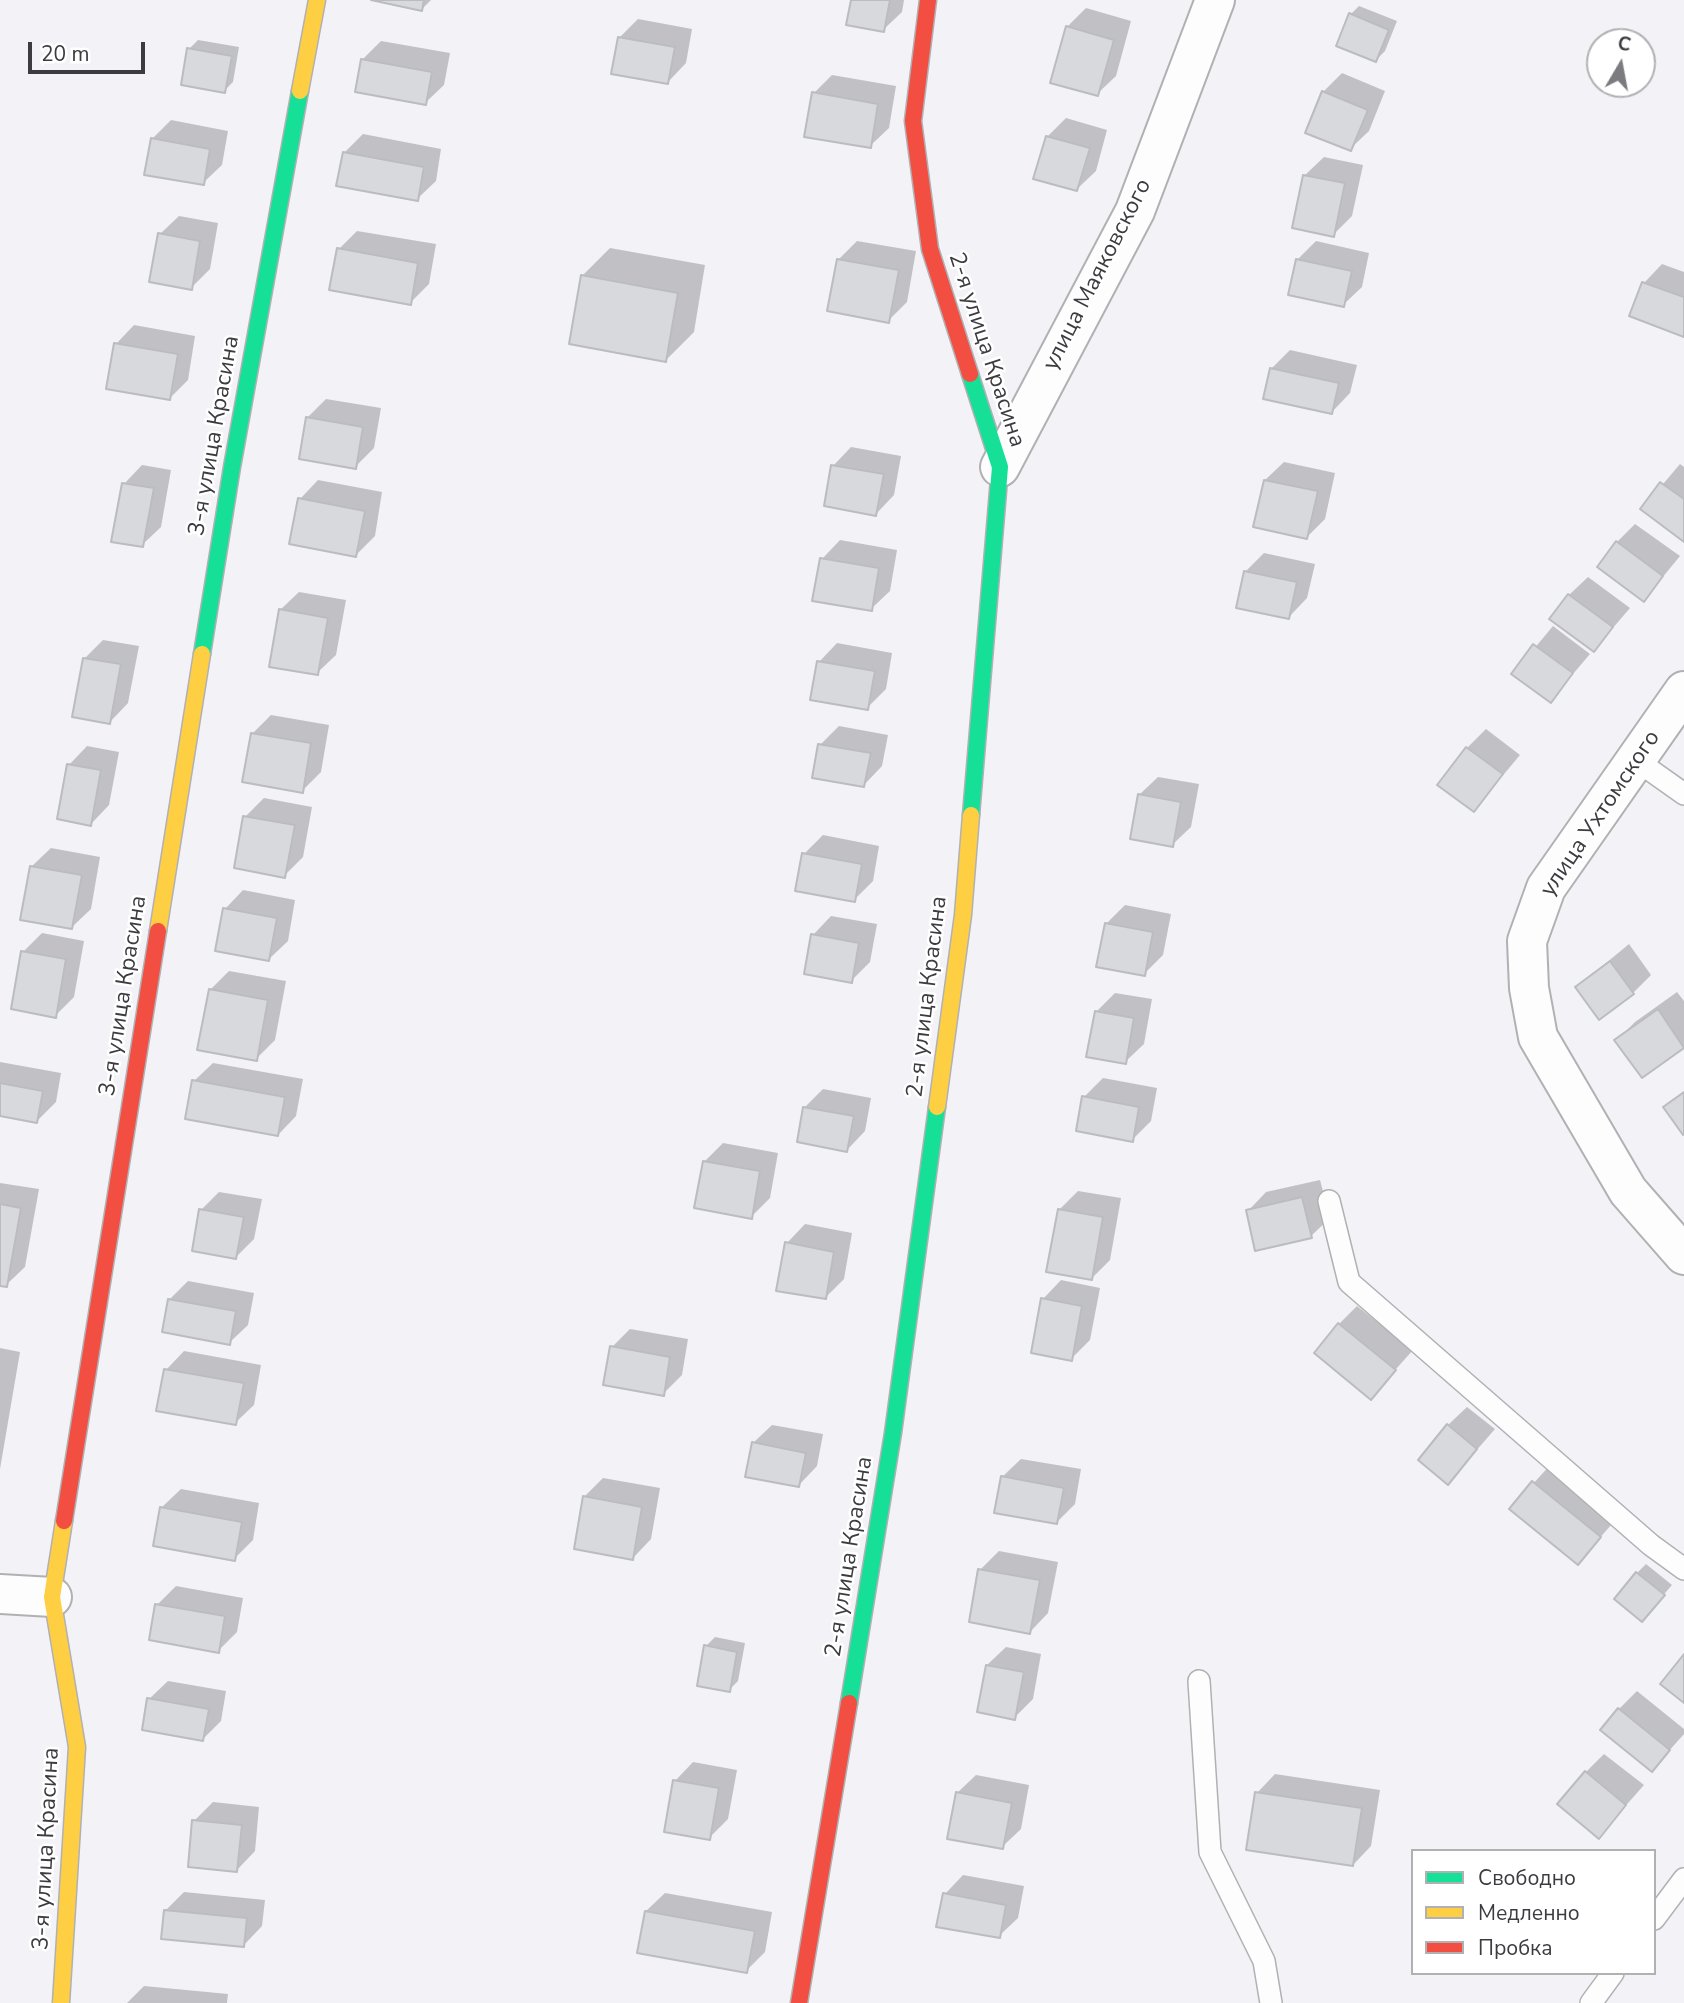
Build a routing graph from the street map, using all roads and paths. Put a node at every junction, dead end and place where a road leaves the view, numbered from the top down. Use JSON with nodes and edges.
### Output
{"nodes":[{"id":1,"x":317,"y":0,"type":"edge"},
{"id":2,"x":928,"y":0,"type":"edge"},
{"id":3,"x":1215,"y":0,"type":"edge"},
{"id":4,"x":1000,"y":467,"type":"junction"},
{"id":5,"x":1684,"y":691,"type":"edge"},
{"id":6,"x":1636,"y":760,"type":"junction"},
{"id":7,"x":1684,"y":794,"type":"edge"},
{"id":8,"x":1329,"y":1201,"type":"dead end"},
{"id":9,"x":1684,"y":1255,"type":"edge"},
{"id":10,"x":1684,"y":1569,"type":"edge"},
{"id":11,"x":0,"y":1594,"type":"edge"},
{"id":12,"x":52,"y":1597,"type":"junction"},
{"id":13,"x":1199,"y":1681,"type":"dead end"},
{"id":14,"x":1684,"y":1879,"type":"edge"},
{"id":15,"x":1656,"y":1916,"type":"edge"},
{"id":16,"x":1612,"y":1975,"type":"edge"},
{"id":17,"x":61,"y":2003,"type":"edge"},
{"id":18,"x":799,"y":2003,"type":"edge"},
{"id":19,"x":1271,"y":2003,"type":"edge"},
{"id":20,"x":1591,"y":2003,"type":"edge"}],
"edges":[{"from":1,"to":12,"type":"street","name":"3-я улица Красина"},
{"from":2,"to":4,"type":"street","name":"2-я улица Красина"},
{"from":3,"to":4,"type":"street","name":"улица Маяковского"},
{"from":4,"to":18,"type":"street","name":"2-я улица Красина"},
{"from":5,"to":6,"type":"street","name":"улица Ухтомского"},
{"from":6,"to":7,"type":"lane"},
{"from":6,"to":9,"type":"street","name":"улица Ухтомского"},
{"from":8,"to":10,"type":"lane"},
{"from":11,"to":12,"type":"street"},
{"from":12,"to":17,"type":"street","name":"3-я улица Красина"},
{"from":13,"to":19,"type":"lane"},
{"from":14,"to":15,"type":"lane"},
{"from":16,"to":20,"type":"lane"}]}
